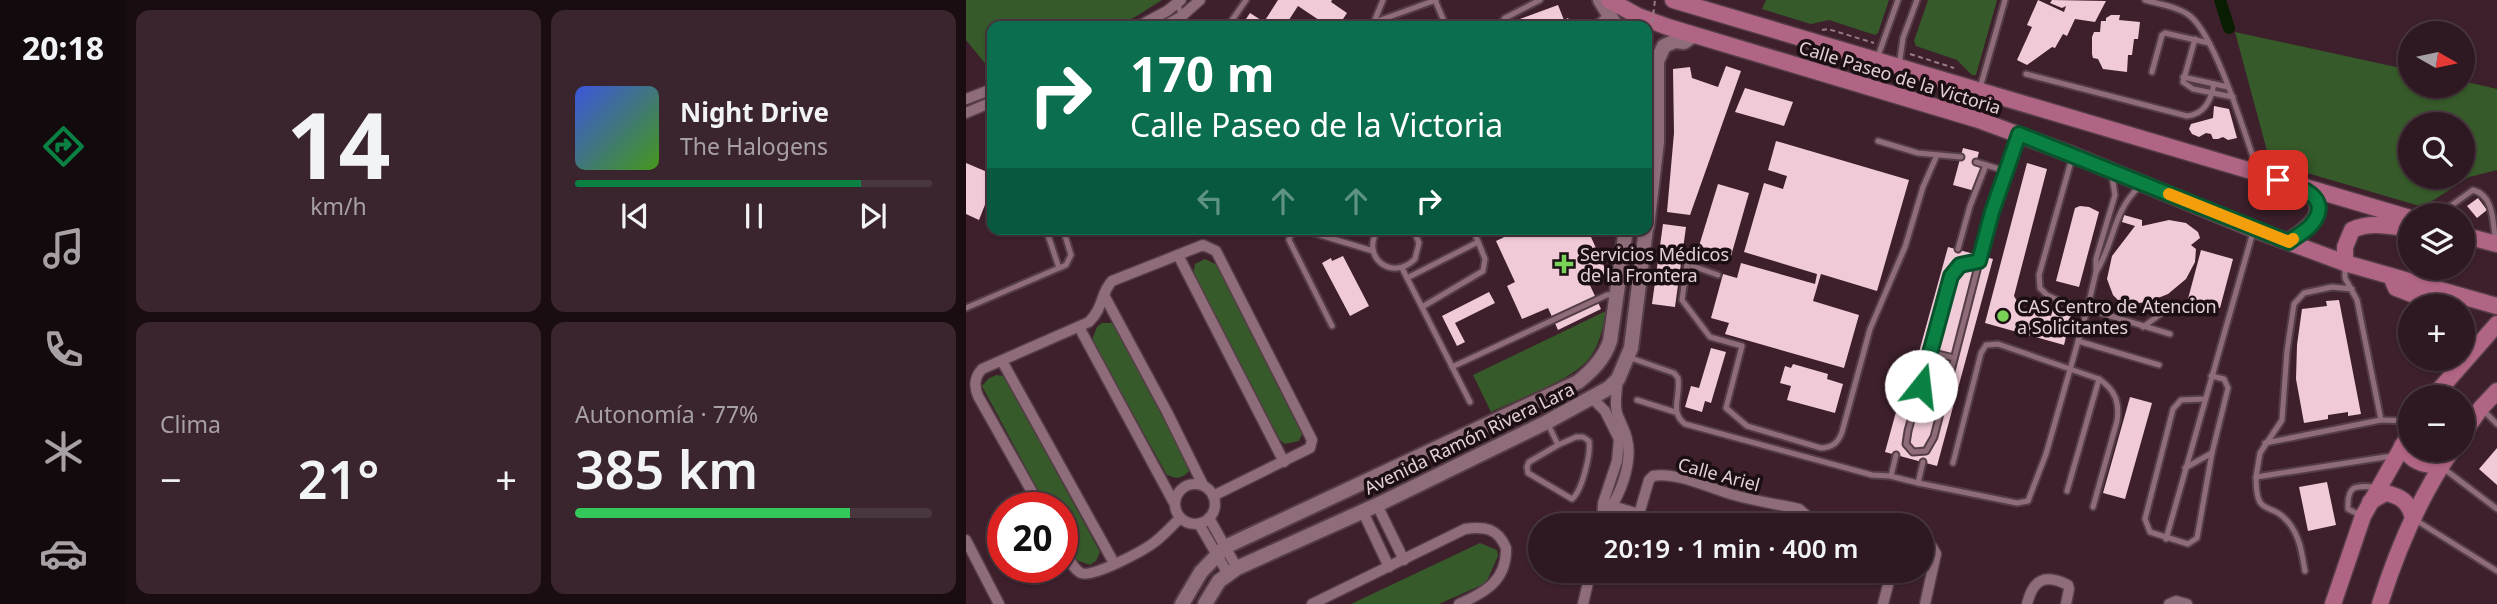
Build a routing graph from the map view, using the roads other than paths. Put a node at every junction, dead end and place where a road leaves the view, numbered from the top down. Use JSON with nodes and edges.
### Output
{"nodes":[{"id":1,"x":1200,"y":0,"type":"edge"},
{"id":2,"x":1246,"y":0,"type":"edge"},
{"id":3,"x":1435,"y":0,"type":"edge"},
{"id":4,"x":1541,"y":0,"type":"edge"},
{"id":5,"x":1600,"y":0,"type":"edge"},
{"id":6,"x":1898,"y":0,"type":"edge"},
{"id":7,"x":1917,"y":0,"type":"edge"},
{"id":8,"x":2005,"y":0,"type":"edge"},
{"id":9,"x":2145,"y":0,"type":"edge"},
{"id":10,"x":1381,"y":1,"type":"edge"},
{"id":11,"x":1678,"y":1,"type":"edge"},
{"id":12,"x":1179,"y":2,"type":"edge"},
{"id":13,"x":1167,"y":11,"type":"junction"},
{"id":14,"x":1613,"y":12,"type":"edge"},
{"id":15,"x":1148,"y":21,"type":"edge"},
{"id":16,"x":1169,"y":21,"type":"edge"},
{"id":17,"x":1184,"y":21,"type":"edge"},
{"id":18,"x":1231,"y":21,"type":"edge"},
{"id":19,"x":1374,"y":21,"type":"edge"},
{"id":20,"x":1377,"y":21,"type":"edge"},
{"id":21,"x":1444,"y":21,"type":"edge"},
{"id":22,"x":1503,"y":21,"type":"edge"},
{"id":23,"x":1648,"y":21,"type":"edge"},
{"id":24,"x":1652,"y":22,"type":"edge"},
{"id":25,"x":1694,"y":35,"type":"junction"},
{"id":26,"x":2195,"y":39,"type":"junction"},
{"id":27,"x":2209,"y":43,"type":"junction"},
{"id":28,"x":1877,"y":59,"type":"junction"},
{"id":29,"x":1899,"y":66,"type":"junction"},
{"id":30,"x":2152,"y":72,"type":"dead end"},
{"id":31,"x":2026,"y":74,"type":"dead end"},
{"id":32,"x":2183,"y":77,"type":"junction"},
{"id":33,"x":2214,"y":84,"type":"junction"},
{"id":34,"x":2228,"y":87,"type":"junction"},
{"id":35,"x":1979,"y":90,"type":"junction"},
{"id":36,"x":987,"y":91,"type":"edge"},
{"id":37,"x":2212,"y":93,"type":"junction"},
{"id":38,"x":2233,"y":97,"type":"junction"},
{"id":39,"x":966,"y":99,"type":"edge"},
{"id":40,"x":987,"y":104,"type":"edge"},
{"id":41,"x":966,"y":113,"type":"edge"},
{"id":42,"x":2019,"y":134,"type":"junction"},
{"id":43,"x":1878,"y":141,"type":"dead end"},
{"id":44,"x":1652,"y":142,"type":"edge"},
{"id":45,"x":1937,"y":155,"type":"junction"},
{"id":46,"x":2073,"y":155,"type":"junction"},
{"id":47,"x":1961,"y":157,"type":"dead end"},
{"id":48,"x":1976,"y":162,"type":"dead end"},
{"id":49,"x":1986,"y":165,"type":"junction"},
{"id":50,"x":2110,"y":169,"type":"junction"},
{"id":51,"x":2006,"y":172,"type":"junction"},
{"id":52,"x":2253,"y":172,"type":"junction"},
{"id":53,"x":2143,"y":183,"type":"junction"},
{"id":54,"x":2304,"y":188,"type":"junction"},
{"id":55,"x":2455,"y":203,"type":"edge"},
{"id":56,"x":2398,"y":215,"type":"edge"},
{"id":57,"x":2111,"y":222,"type":"junction"},
{"id":58,"x":2398,"y":227,"type":"edge"},
{"id":59,"x":2253,"y":229,"type":"junction"},
{"id":60,"x":1048,"y":235,"type":"edge"},
{"id":61,"x":1065,"y":235,"type":"edge"},
{"id":62,"x":1291,"y":235,"type":"edge"},
{"id":63,"x":1320,"y":235,"type":"edge"},
{"id":64,"x":1376,"y":235,"type":"edge"},
{"id":65,"x":1415,"y":235,"type":"edge"},
{"id":66,"x":1475,"y":235,"type":"edge"},
{"id":67,"x":1625,"y":235,"type":"edge"},
{"id":68,"x":1646,"y":235,"type":"edge"},
{"id":69,"x":2475,"y":237,"type":"edge"},
{"id":70,"x":2493,"y":239,"type":"edge"},
{"id":71,"x":1478,"y":242,"type":"junction"},
{"id":72,"x":2289,"y":242,"type":"junction"},
{"id":73,"x":1958,"y":249,"type":"dead end"},
{"id":74,"x":1373,"y":251,"type":"junction"},
{"id":75,"x":1178,"y":255,"type":"junction"},
{"id":76,"x":1979,"y":261,"type":"junction"},
{"id":77,"x":2344,"y":263,"type":"junction"},
{"id":78,"x":1059,"y":268,"type":"junction"},
{"id":79,"x":1402,"y":268,"type":"junction"},
{"id":80,"x":1718,"y":275,"type":"dead end"},
{"id":81,"x":2391,"y":276,"type":"junction"},
{"id":82,"x":1407,"y":278,"type":"junction"},
{"id":83,"x":2352,"y":289,"type":"junction"},
{"id":84,"x":1617,"y":294,"type":"junction"},
{"id":85,"x":2413,"y":294,"type":"edge"},
{"id":86,"x":1104,"y":295,"type":"junction"},
{"id":87,"x":2497,"y":306,"type":"edge"},
{"id":88,"x":1422,"y":307,"type":"junction"},
{"id":89,"x":2170,"y":307,"type":"dead end"},
{"id":90,"x":966,"y":308,"type":"edge"},
{"id":91,"x":2087,"y":310,"type":"junction"},
{"id":92,"x":2497,"y":324,"type":"edge"},
{"id":93,"x":1332,"y":326,"type":"dead end"},
{"id":94,"x":1079,"y":327,"type":"junction"},
{"id":95,"x":2143,"y":327,"type":"junction"},
{"id":96,"x":2170,"y":334,"type":"dead end"},
{"id":97,"x":2078,"y":341,"type":"junction"},
{"id":98,"x":1608,"y":349,"type":"junction"},
{"id":99,"x":1930,"y":352,"type":"junction"},
{"id":100,"x":1628,"y":357,"type":"junction"},
{"id":101,"x":1954,"y":358,"type":"junction"},
{"id":102,"x":1002,"y":360,"type":"junction"},
{"id":103,"x":2159,"y":365,"type":"dead end"},
{"id":104,"x":1452,"y":366,"type":"junction"},
{"id":105,"x":2070,"y":368,"type":"junction"},
{"id":106,"x":2211,"y":376,"type":"junction"},
{"id":107,"x":1618,"y":379,"type":"junction"},
{"id":108,"x":2099,"y":379,"type":"junction"},
{"id":109,"x":2443,"y":385,"type":"edge"},
{"id":110,"x":2497,"y":391,"type":"edge"},
{"id":111,"x":1593,"y":399,"type":"junction"},
{"id":112,"x":2205,"y":399,"type":"junction"},
{"id":113,"x":1637,"y":400,"type":"dead end"},
{"id":114,"x":1470,"y":402,"type":"dead end"},
{"id":115,"x":2481,"y":408,"type":"junction"},
{"id":116,"x":1675,"y":412,"type":"junction"},
{"id":117,"x":2475,"y":417,"type":"edge"},
{"id":118,"x":2381,"y":420,"type":"junction"},
{"id":119,"x":2398,"y":421,"type":"edge"},
{"id":120,"x":1547,"y":422,"type":"junction"},
{"id":121,"x":2497,"y":424,"type":"edge"},
{"id":122,"x":1483,"y":428,"type":"junction"},
{"id":123,"x":2265,"y":443,"type":"junction"},
{"id":124,"x":1558,"y":444,"type":"junction"},
{"id":125,"x":1492,"y":447,"type":"junction"},
{"id":126,"x":2398,"y":448,"type":"edge"},
{"id":127,"x":2212,"y":453,"type":"junction"},
{"id":128,"x":2398,"y":454,"type":"edge"},
{"id":129,"x":1896,"y":455,"type":"dead end"},
{"id":130,"x":1284,"y":462,"type":"junction"},
{"id":131,"x":1923,"y":462,"type":"dead end"},
{"id":132,"x":2418,"y":462,"type":"edge"},
{"id":133,"x":2444,"y":462,"type":"edge"},
{"id":134,"x":1953,"y":463,"type":"dead end"},
{"id":135,"x":2441,"y":466,"type":"junction"},
{"id":136,"x":2185,"y":468,"type":"junction"},
{"id":137,"x":1891,"y":476,"type":"junction"},
{"id":138,"x":2256,"y":477,"type":"junction"},
{"id":139,"x":1918,"y":482,"type":"junction"},
{"id":140,"x":1203,"y":485,"type":"junction"},
{"id":141,"x":2067,"y":491,"type":"dead end"},
{"id":142,"x":1032,"y":492,"type":"edge"},
{"id":143,"x":1213,"y":496,"type":"junction"},
{"id":144,"x":2370,"y":502,"type":"junction"},
{"id":145,"x":1174,"y":503,"type":"junction"},
{"id":146,"x":1377,"y":505,"type":"junction"},
{"id":147,"x":1608,"y":505,"type":"junction"},
{"id":148,"x":2093,"y":507,"type":"dead end"},
{"id":149,"x":2497,"y":509,"type":"edge"},
{"id":150,"x":1363,"y":512,"type":"junction"},
{"id":151,"x":1606,"y":513,"type":"edge"},
{"id":152,"x":1636,"y":513,"type":"edge"},
{"id":153,"x":1640,"y":513,"type":"edge"},
{"id":154,"x":1803,"y":513,"type":"edge"},
{"id":155,"x":1209,"y":517,"type":"junction"},
{"id":156,"x":1180,"y":518,"type":"junction"},
{"id":157,"x":2413,"y":518,"type":"junction"},
{"id":158,"x":1199,"y":524,"type":"junction"},
{"id":159,"x":2166,"y":539,"type":"junction"},
{"id":160,"x":966,"y":541,"type":"edge"},
{"id":161,"x":1221,"y":551,"type":"junction"},
{"id":162,"x":1404,"y":560,"type":"junction"},
{"id":163,"x":1114,"y":563,"type":"junction"},
{"id":164,"x":1389,"y":567,"type":"junction"},
{"id":165,"x":1078,"y":571,"type":"edge"},
{"id":166,"x":1233,"y":571,"type":"junction"},
{"id":167,"x":2305,"y":571,"type":"dead end"},
{"id":168,"x":2497,"y":572,"type":"edge"},
{"id":169,"x":1589,"y":583,"type":"edge"},
{"id":170,"x":1889,"y":583,"type":"edge"},
{"id":171,"x":1930,"y":583,"type":"edge"},
{"id":172,"x":1314,"y":603,"type":"edge"},
{"id":173,"x":1585,"y":603,"type":"edge"},
{"id":174,"x":999,"y":604,"type":"edge"},
{"id":175,"x":1182,"y":604,"type":"edge"},
{"id":176,"x":1205,"y":604,"type":"edge"},
{"id":177,"x":1459,"y":604,"type":"edge"},
{"id":178,"x":1883,"y":604,"type":"edge"},
{"id":179,"x":1925,"y":604,"type":"edge"},
{"id":180,"x":2027,"y":604,"type":"edge"},
{"id":181,"x":2066,"y":604,"type":"edge"},
{"id":182,"x":2169,"y":604,"type":"edge"},
{"id":183,"x":2187,"y":604,"type":"edge"},
{"id":184,"x":2333,"y":604,"type":"edge"},
{"id":185,"x":2380,"y":604,"type":"edge"}],
"edges":[{"from":1,"to":17,"type":"street"},
{"from":2,"to":18,"type":"lane"},
{"from":3,"to":20,"type":"lane"},
{"from":3,"to":21,"type":"lane"},
{"from":4,"to":22,"type":"lane"},
{"from":5,"to":14,"type":"street"},
{"from":6,"to":28,"type":"lane"},
{"from":7,"to":29,"type":"lane"},
{"from":8,"to":35,"type":"lane"},
{"from":9,"to":27,"type":"lane"},
{"from":10,"to":19,"type":"lane"},
{"from":11,"to":28,"type":"main road","name":"Calle Paseo de la Victoria"},
{"from":12,"to":13,"type":"street"},
{"from":12,"to":17,"type":"lane"},
{"from":13,"to":15,"type":"street"},
{"from":13,"to":16,"type":"lane"},
{"from":14,"to":23,"type":"main road","name":"Calle Paseo de la Victoria"},
{"from":24,"to":25,"type":"main road","name":"Calle Paseo de la Victoria"},
{"from":25,"to":42,"type":"main road","name":"Calle Paseo de la Victoria"},
{"from":25,"to":44,"type":"street","name":"Avenida Ramón Rivera Lara"},
{"from":26,"to":27,"type":"lane"},
{"from":26,"to":30,"type":"lane"},
{"from":26,"to":32,"type":"lane"},
{"from":27,"to":34,"type":"lane"},
{"from":28,"to":29,"type":"main road","name":"Calle Paseo de la Victoria"},
{"from":29,"to":35,"type":"main road","name":"Calle Paseo de la Victoria"},
{"from":31,"to":37,"type":"lane"},
{"from":32,"to":33,"type":"lane"},
{"from":32,"to":37,"type":"lane"},
{"from":33,"to":34,"type":"lane"},
{"from":33,"to":37,"type":"lane"},
{"from":34,"to":38,"type":"lane"},
{"from":35,"to":52,"type":"main road","name":"Calle Paseo de la Victoria"},
{"from":36,"to":39,"type":"street"},
{"from":37,"to":38,"type":"lane"},
{"from":38,"to":52,"type":"lane"},
{"from":40,"to":41,"type":"street"},
{"from":42,"to":46,"type":"main road","name":"Calle Paseo de la Victoria"},
{"from":42,"to":51,"type":"lane"},
{"from":43,"to":45,"type":"lane"},
{"from":45,"to":47,"type":"lane"},
{"from":45,"to":80,"type":"lane"},
{"from":46,"to":50,"type":"main road","name":"Calle Paseo de la Victoria"},
{"from":46,"to":91,"type":"lane"},
{"from":48,"to":49,"type":"lane"},
{"from":49,"to":51,"type":"lane"},
{"from":49,"to":73,"type":"lane"},
{"from":50,"to":53,"type":"main road","name":"Calle Paseo de la Victoria"},
{"from":50,"to":57,"type":"lane"},
{"from":51,"to":76,"type":"lane"},
{"from":52,"to":54,"type":"main road","name":"Calle Paseo de la Victoria"},
{"from":53,"to":57,"type":"lane"},
{"from":53,"to":59,"type":"main road","name":"Calle Paseo de la Victoria"},
{"from":54,"to":56,"type":"main road","name":"Calle Paseo de la Victoria"},
{"from":54,"to":72,"type":"main road"},
{"from":55,"to":70,"type":"lane"},
{"from":57,"to":91,"type":"lane"},
{"from":58,"to":77,"type":"main road"},
{"from":59,"to":72,"type":"main road","name":"Calle Paseo de la Victoria"},
{"from":59,"to":106,"type":"lane"},
{"from":60,"to":78,"type":"lane"},
{"from":61,"to":78,"type":"lane"},
{"from":62,"to":93,"type":"lane"},
{"from":63,"to":74,"type":"lane"},
{"from":64,"to":74,"type":"lane"},
{"from":65,"to":79,"type":"lane"},
{"from":66,"to":71,"type":"lane"},
{"from":67,"to":84,"type":"street"},
{"from":68,"to":100,"type":"street","name":"Avenida Ramón Rivera Lara"},
{"from":69,"to":70,"type":"main road"},
{"from":71,"to":82,"type":"lane"},
{"from":71,"to":88,"type":"lane"},
{"from":72,"to":77,"type":"main road","name":"Calle Paseo de la Victoria"},
{"from":74,"to":79,"type":"lane"},
{"from":75,"to":86,"type":"street"},
{"from":75,"to":130,"type":"street"},
{"from":75,"to":130,"type":"street"},
{"from":76,"to":99,"type":"lane"},
{"from":76,"to":101,"type":"lane"},
{"from":77,"to":81,"type":"main road","name":"Calle Paseo de la Victoria"},
{"from":77,"to":83,"type":"lane"},
{"from":78,"to":90,"type":"lane"},
{"from":79,"to":82,"type":"lane"},
{"from":81,"to":85,"type":"main road"},
{"from":81,"to":87,"type":"main road","name":"Calle Paseo de la Victoria"},
{"from":82,"to":88,"type":"lane"},
{"from":83,"to":118,"type":"lane"},
{"from":83,"to":123,"type":"lane"},
{"from":84,"to":98,"type":"street"},
{"from":84,"to":104,"type":"lane"},
{"from":86,"to":94,"type":"street"},
{"from":86,"to":140,"type":"street"},
{"from":88,"to":104,"type":"lane"},
{"from":89,"to":95,"type":"lane"},
{"from":91,"to":95,"type":"lane"},
{"from":91,"to":97,"type":"lane"},
{"from":92,"to":109,"type":"main road"},
{"from":94,"to":102,"type":"street"},
{"from":94,"to":145,"type":"street"},
{"from":95,"to":96,"type":"lane"},
{"from":97,"to":103,"type":"lane"},
{"from":97,"to":105,"type":"lane"},
{"from":98,"to":100,"type":"street"},
{"from":98,"to":122,"type":"street","name":"Avenida Ramón Rivera Lara"},
{"from":99,"to":101,"type":"lane"},
{"from":99,"to":101,"type":"lane"},
{"from":100,"to":107,"type":"street","name":"Avenida Ramón Rivera Lara"},
{"from":100,"to":116,"type":"lane"},
{"from":102,"to":142,"type":"street"},
{"from":102,"to":163,"type":"street"},
{"from":104,"to":114,"type":"lane"},
{"from":105,"to":108,"type":"lane"},
{"from":105,"to":134,"type":"lane"},
{"from":105,"to":139,"type":"lane"},
{"from":106,"to":112,"type":"lane"},
{"from":106,"to":127,"type":"lane"},
{"from":107,"to":111,"type":"street","name":"Avenida Ramón Rivera Lara"},
{"from":107,"to":147,"type":"street"},
{"from":108,"to":141,"type":"lane"},
{"from":108,"to":148,"type":"lane"},
{"from":110,"to":115,"type":"main road"},
{"from":111,"to":120,"type":"street","name":"Avenida Ramón Rivera Lara"},
{"from":111,"to":147,"type":"street"},
{"from":112,"to":136,"type":"lane"},
{"from":112,"to":159,"type":"lane"},
{"from":113,"to":116,"type":"lane"},
{"from":115,"to":117,"type":"main road"},
{"from":115,"to":121,"type":"lane"},
{"from":116,"to":137,"type":"lane"},
{"from":118,"to":119,"type":"lane"},
{"from":118,"to":123,"type":"lane"},
{"from":120,"to":124,"type":"lane"},
{"from":120,"to":125,"type":"street","name":"Avenida Ramón Rivera Lara"},
{"from":122,"to":125,"type":"street"},
{"from":122,"to":161,"type":"street","name":"Avenida Ramón Rivera Lara"},
{"from":123,"to":138,"type":"lane"},
{"from":124,"to":124,"type":"lane"},
{"from":125,"to":146,"type":"street","name":"Avenida Ramón Rivera Lara"},
{"from":126,"to":138,"type":"lane"},
{"from":127,"to":136,"type":"lane"},
{"from":127,"to":159,"type":"lane"},
{"from":128,"to":144,"type":"main road"},
{"from":129,"to":137,"type":"lane"},
{"from":130,"to":143,"type":"street"},
{"from":131,"to":139,"type":"lane"},
{"from":132,"to":135,"type":"main road"},
{"from":133,"to":135,"type":"main road"},
{"from":135,"to":149,"type":"lane"},
{"from":135,"to":157,"type":"main road"},
{"from":136,"to":159,"type":"lane"},
{"from":137,"to":139,"type":"lane"},
{"from":138,"to":167,"type":"lane"},
{"from":140,"to":143,"type":"street"},
{"from":140,"to":145,"type":"street"},
{"from":143,"to":155,"type":"street"},
{"from":144,"to":157,"type":"main road"},
{"from":144,"to":184,"type":"main road"},
{"from":145,"to":156,"type":"street"},
{"from":146,"to":150,"type":"street","name":"Avenida Ramón Rivera Lara"},
{"from":146,"to":162,"type":"street"},
{"from":147,"to":151,"type":"street"},
{"from":147,"to":152,"type":"street"},
{"from":150,"to":164,"type":"street"},
{"from":150,"to":166,"type":"street","name":"Avenida Ramón Rivera Lara"},
{"from":153,"to":154,"type":"street","name":"Calle Ariel"},
{"from":155,"to":158,"type":"street"},
{"from":155,"to":161,"type":"street"},
{"from":156,"to":158,"type":"street"},
{"from":156,"to":163,"type":"street"},
{"from":157,"to":168,"type":"lane"},
{"from":157,"to":185,"type":"main road"},
{"from":158,"to":161,"type":"street"},
{"from":160,"to":174,"type":"street"},
{"from":161,"to":166,"type":"street"},
{"from":161,"to":175,"type":"street","name":"Avenida Ramón Rivera Lara"},
{"from":162,"to":164,"type":"street"},
{"from":162,"to":177,"type":"street"},
{"from":163,"to":165,"type":"street"},
{"from":164,"to":172,"type":"street"},
{"from":166,"to":176,"type":"street","name":"Avenida Ramón Rivera Lara"},
{"from":169,"to":173,"type":"street"},
{"from":170,"to":178,"type":"street"},
{"from":171,"to":179,"type":"street"},
{"from":180,"to":181,"type":"street"},
{"from":182,"to":183,"type":"street"}]}
